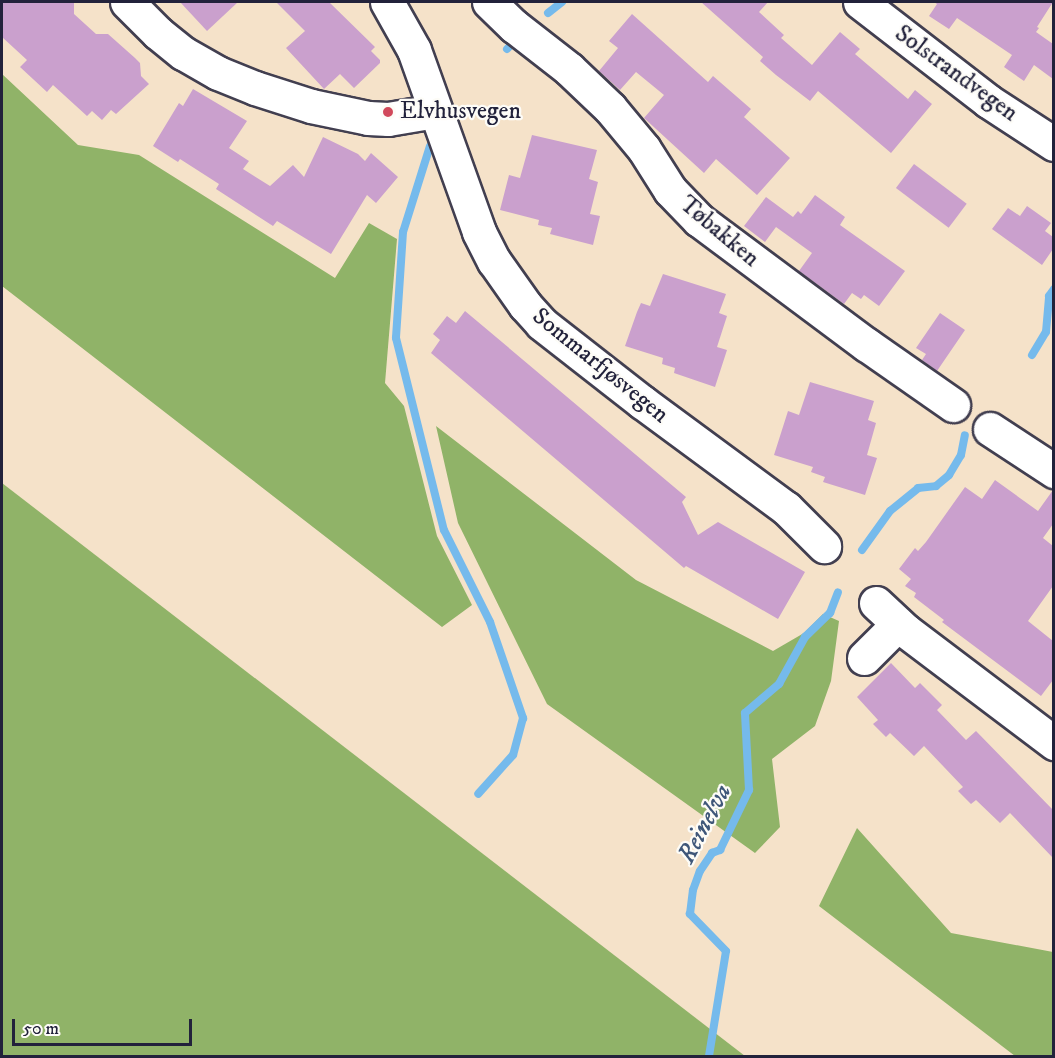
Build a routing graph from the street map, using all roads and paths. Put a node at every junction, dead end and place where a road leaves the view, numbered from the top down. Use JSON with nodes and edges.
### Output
{"nodes":[{"id":1,"x":127,"y":2,"type":"edge"},
{"id":2,"x":387,"y":2,"type":"edge"},
{"id":3,"x":489,"y":2,"type":"edge"},
{"id":4,"x":860,"y":2,"type":"edge"},
{"id":5,"x":435,"y":111,"type":"junction"},
{"id":6,"x":1053,"y":144,"type":"edge"},
{"id":7,"x":953,"y":405,"type":"dead end"},
{"id":8,"x":990,"y":429,"type":"dead end"},
{"id":9,"x":1053,"y":471,"type":"edge"},
{"id":10,"x":824,"y":546,"type":"dead end"},
{"id":11,"x":864,"y":658,"type":"dead end"},
{"id":12,"x":1053,"y":742,"type":"edge"}],
"edges":[{"from":1,"to":5,"type":"street"},
{"from":2,"to":5,"type":"street","name":"Sommarfjøsvegen"},
{"from":3,"to":7,"type":"street","name":"Tøbakken"},
{"from":4,"to":6,"type":"street","name":"Solstrandvegen"},
{"from":5,"to":10,"type":"street","name":"Sommarfjøsvegen"},
{"from":8,"to":9,"type":"street"},
{"from":11,"to":12,"type":"street"}]}
